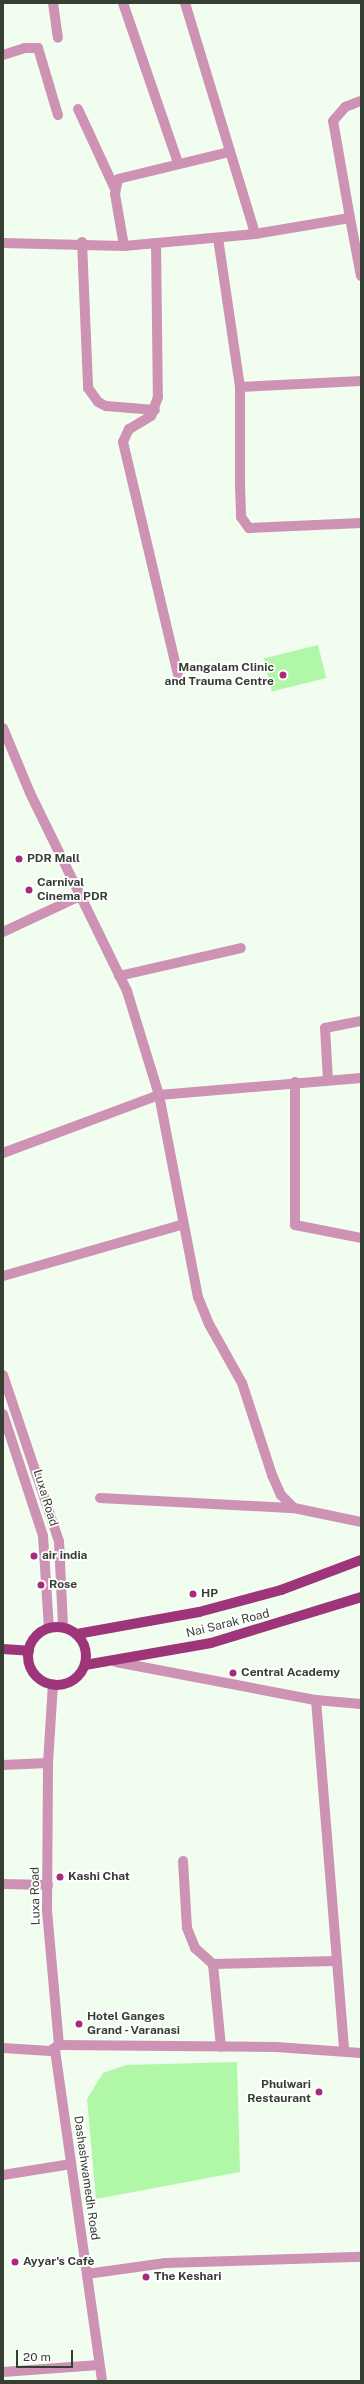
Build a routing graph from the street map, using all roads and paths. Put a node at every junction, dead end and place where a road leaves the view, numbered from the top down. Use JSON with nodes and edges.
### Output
{"nodes":[{"id":1,"x":53,"y":3,"type":"edge"},
{"id":2,"x":123,"y":3,"type":"edge"},
{"id":3,"x":185,"y":3,"type":"edge"},
{"id":4,"x":58,"y":38,"type":"dead end"},
{"id":5,"x":3,"y":55,"type":"edge"},
{"id":6,"x":361,"y":101,"type":"edge"},
{"id":7,"x":78,"y":109,"type":"dead end"},
{"id":8,"x":58,"y":115,"type":"dead end"},
{"id":9,"x":230,"y":152,"type":"junction"},
{"id":10,"x":178,"y":163,"type":"junction"},
{"id":11,"x":114,"y":186,"type":"junction"},
{"id":12,"x":350,"y":218,"type":"junction"},
{"id":13,"x":255,"y":234,"type":"junction"},
{"id":14,"x":218,"y":238,"type":"junction"},
{"id":15,"x":82,"y":242,"type":"junction"},
{"id":16,"x":3,"y":243,"type":"edge"},
{"id":17,"x":156,"y":243,"type":"junction"},
{"id":18,"x":124,"y":246,"type":"junction"},
{"id":19,"x":361,"y":276,"type":"edge"},
{"id":20,"x":361,"y":381,"type":"edge"},
{"id":21,"x":240,"y":387,"type":"junction"},
{"id":22,"x":155,"y":410,"type":"junction"},
{"id":23,"x":361,"y":523,"type":"edge"},
{"id":24,"x":178,"y":674,"type":"dead end"},
{"id":25,"x":3,"y":728,"type":"edge"},
{"id":26,"x":80,"y":896,"type":"junction"},
{"id":27,"x":3,"y":932,"type":"edge"},
{"id":28,"x":241,"y":948,"type":"dead end"},
{"id":29,"x":119,"y":976,"type":"junction"},
{"id":30,"x":361,"y":1022,"type":"edge"},
{"id":31,"x":361,"y":1078,"type":"edge"},
{"id":32,"x":328,"y":1080,"type":"junction"},
{"id":33,"x":295,"y":1082,"type":"junction"},
{"id":34,"x":159,"y":1095,"type":"junction"},
{"id":35,"x":3,"y":1153,"type":"edge"},
{"id":36,"x":182,"y":1225,"type":"junction"},
{"id":37,"x":361,"y":1238,"type":"edge"},
{"id":38,"x":3,"y":1276,"type":"edge"},
{"id":39,"x":3,"y":1375,"type":"edge"},
{"id":40,"x":3,"y":1414,"type":"edge"},
{"id":41,"x":100,"y":1498,"type":"dead end"},
{"id":42,"x":294,"y":1508,"type":"junction"},
{"id":43,"x":361,"y":1522,"type":"edge"},
{"id":44,"x":361,"y":1560,"type":"edge"},
{"id":45,"x":361,"y":1597,"type":"edge"},
{"id":46,"x":63,"y":1627,"type":"junction"},
{"id":47,"x":49,"y":1628,"type":"junction"},
{"id":48,"x":77,"y":1634,"type":"junction"},
{"id":49,"x":3,"y":1649,"type":"edge"},
{"id":50,"x":29,"y":1651,"type":"junction"},
{"id":51,"x":116,"y":1662,"type":"junction"},
{"id":52,"x":85,"y":1665,"type":"junction"},
{"id":53,"x":53,"y":1684,"type":"junction"},
{"id":54,"x":316,"y":1700,"type":"junction"},
{"id":55,"x":361,"y":1704,"type":"edge"},
{"id":56,"x":48,"y":1763,"type":"junction"},
{"id":57,"x":3,"y":1765,"type":"edge"},
{"id":58,"x":183,"y":1861,"type":"dead end"},
{"id":59,"x":3,"y":1884,"type":"edge"},
{"id":60,"x":48,"y":1884,"type":"junction"},
{"id":61,"x":337,"y":1961,"type":"junction"},
{"id":62,"x":213,"y":1964,"type":"junction"},
{"id":63,"x":221,"y":2047,"type":"junction"},
{"id":64,"x":3,"y":2048,"type":"edge"},
{"id":65,"x":55,"y":2049,"type":"junction"},
{"id":66,"x":344,"y":2050,"type":"junction"},
{"id":67,"x":361,"y":2053,"type":"edge"},
{"id":68,"x":72,"y":2164,"type":"junction"},
{"id":69,"x":3,"y":2175,"type":"edge"},
{"id":70,"x":361,"y":2257,"type":"edge"},
{"id":71,"x":87,"y":2274,"type":"junction"},
{"id":72,"x":100,"y":2365,"type":"junction"},
{"id":73,"x":3,"y":2372,"type":"edge"},
{"id":74,"x":102,"y":2381,"type":"edge"}],
"edges":[{"from":1,"to":4,"type":"street"},
{"from":2,"to":10,"type":"street"},
{"from":3,"to":9,"type":"street"},
{"from":5,"to":8,"type":"street"},
{"from":6,"to":12,"type":"street"},
{"from":7,"to":11,"type":"street"},
{"from":9,"to":10,"type":"street"},
{"from":9,"to":13,"type":"street"},
{"from":10,"to":11,"type":"street"},
{"from":11,"to":18,"type":"street"},
{"from":12,"to":13,"type":"street"},
{"from":12,"to":19,"type":"street"},
{"from":13,"to":14,"type":"street"},
{"from":14,"to":17,"type":"street"},
{"from":14,"to":21,"type":"street"},
{"from":15,"to":16,"type":"street"},
{"from":15,"to":18,"type":"street"},
{"from":15,"to":22,"type":"street"},
{"from":17,"to":18,"type":"street"},
{"from":17,"to":22,"type":"street"},
{"from":20,"to":21,"type":"street"},
{"from":21,"to":23,"type":"street"},
{"from":22,"to":24,"type":"street"},
{"from":25,"to":26,"type":"street"},
{"from":26,"to":27,"type":"street"},
{"from":26,"to":29,"type":"street"},
{"from":28,"to":29,"type":"street"},
{"from":29,"to":34,"type":"street"},
{"from":30,"to":32,"type":"street"},
{"from":31,"to":32,"type":"street"},
{"from":32,"to":33,"type":"street"},
{"from":33,"to":34,"type":"street"},
{"from":33,"to":37,"type":"street"},
{"from":34,"to":35,"type":"street"},
{"from":34,"to":36,"type":"street"},
{"from":36,"to":38,"type":"street"},
{"from":36,"to":42,"type":"street"},
{"from":39,"to":46,"type":"street"},
{"from":40,"to":47,"type":"street","name":"Luxa Road"},
{"from":41,"to":42,"type":"street"},
{"from":42,"to":43,"type":"street"},
{"from":44,"to":48,"type":"main road","name":"Nai Sarak Road"},
{"from":45,"to":51,"type":"main road","name":"Nai Sarak Road"},
{"from":46,"to":47,"type":"main road"},
{"from":46,"to":48,"type":"main road"},
{"from":47,"to":50,"type":"main road"},
{"from":48,"to":52,"type":"main road"},
{"from":49,"to":50,"type":"main road"},
{"from":50,"to":53,"type":"main road"},
{"from":51,"to":52,"type":"main road","name":"Nai Sarak Road"},
{"from":51,"to":54,"type":"street"},
{"from":52,"to":53,"type":"main road"},
{"from":53,"to":56,"type":"street","name":"Luxa Road"},
{"from":54,"to":55,"type":"street"},
{"from":54,"to":61,"type":"street"},
{"from":56,"to":57,"type":"street"},
{"from":56,"to":60,"type":"street","name":"Luxa Road"},
{"from":58,"to":62,"type":"street"},
{"from":59,"to":60,"type":"street"},
{"from":60,"to":65,"type":"street","name":"Luxa Road"},
{"from":61,"to":62,"type":"street"},
{"from":61,"to":66,"type":"street"},
{"from":62,"to":63,"type":"street"},
{"from":63,"to":65,"type":"street"},
{"from":63,"to":66,"type":"street"},
{"from":64,"to":65,"type":"street"},
{"from":65,"to":68,"type":"street","name":"Dashashwamedh Road"},
{"from":66,"to":67,"type":"street"},
{"from":68,"to":69,"type":"street"},
{"from":68,"to":71,"type":"street","name":"Dashashwamedh Road"},
{"from":70,"to":71,"type":"street"},
{"from":71,"to":72,"type":"street","name":"Dashashwamedh Road"},
{"from":72,"to":73,"type":"street"},
{"from":72,"to":74,"type":"street","name":"Dashashwamedh Road"}]}
